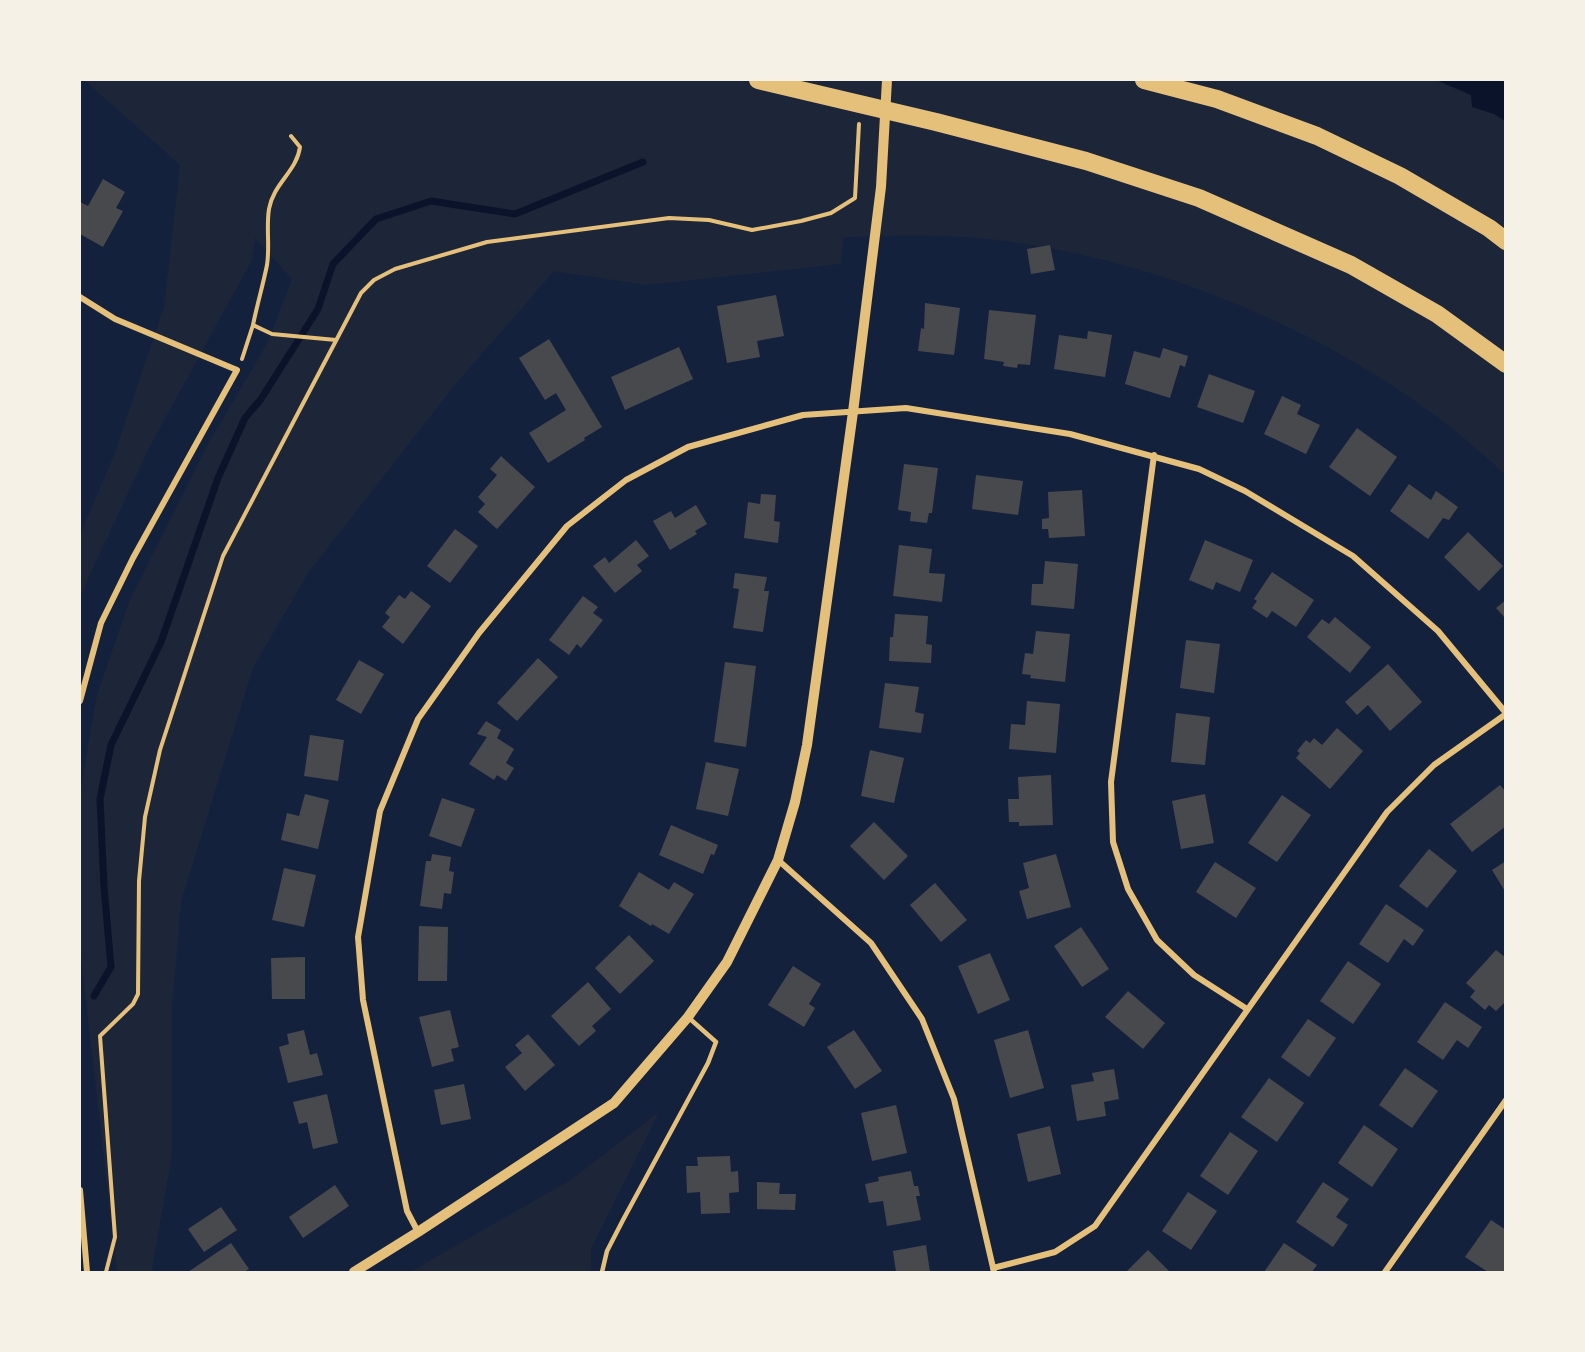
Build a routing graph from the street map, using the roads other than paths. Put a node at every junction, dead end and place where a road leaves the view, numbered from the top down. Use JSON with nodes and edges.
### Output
{"nodes":[{"id":1,"x":758,"y":80,"type":"edge"},
{"id":2,"x":887,"y":80,"type":"edge"},
{"id":3,"x":1144,"y":80,"type":"edge"},
{"id":4,"x":1506,"y":241,"type":"edge"},
{"id":5,"x":80,"y":297,"type":"edge"},
{"id":6,"x":1506,"y":364,"type":"edge"},
{"id":7,"x":853,"y":412,"type":"junction"},
{"id":8,"x":1154,"y":455,"type":"junction"},
{"id":9,"x":80,"y":701,"type":"edge"},
{"id":10,"x":1506,"y":714,"type":"edge"},
{"id":11,"x":778,"y":860,"type":"junction"},
{"id":12,"x":1247,"y":1009,"type":"junction"},
{"id":13,"x":688,"y":1017,"type":"junction"},
{"id":14,"x":1506,"y":1100,"type":"edge"},
{"id":15,"x":80,"y":1190,"type":"edge"},
{"id":16,"x":418,"y":1233,"type":"junction"},
{"id":17,"x":994,"y":1270,"type":"edge"},
{"id":18,"x":87,"y":1272,"type":"edge"},
{"id":19,"x":354,"y":1272,"type":"edge"},
{"id":20,"x":602,"y":1272,"type":"edge"},
{"id":21,"x":1385,"y":1272,"type":"edge"}],
"edges":[{"from":1,"to":6,"type":"highway"},
{"from":2,"to":7,"type":"street"},
{"from":3,"to":4,"type":"highway"},
{"from":5,"to":9,"type":"street"},
{"from":7,"to":8,"type":"street"},
{"from":7,"to":11,"type":"street"},
{"from":7,"to":16,"type":"street"},
{"from":8,"to":10,"type":"street"},
{"from":8,"to":12,"type":"street"},
{"from":10,"to":12,"type":"street"},
{"from":11,"to":13,"type":"street"},
{"from":11,"to":17,"type":"street"},
{"from":12,"to":17,"type":"street"},
{"from":13,"to":16,"type":"street"},
{"from":13,"to":20,"type":"lane"},
{"from":14,"to":21,"type":"street"},
{"from":15,"to":18,"type":"street"},
{"from":16,"to":19,"type":"street"}]}
